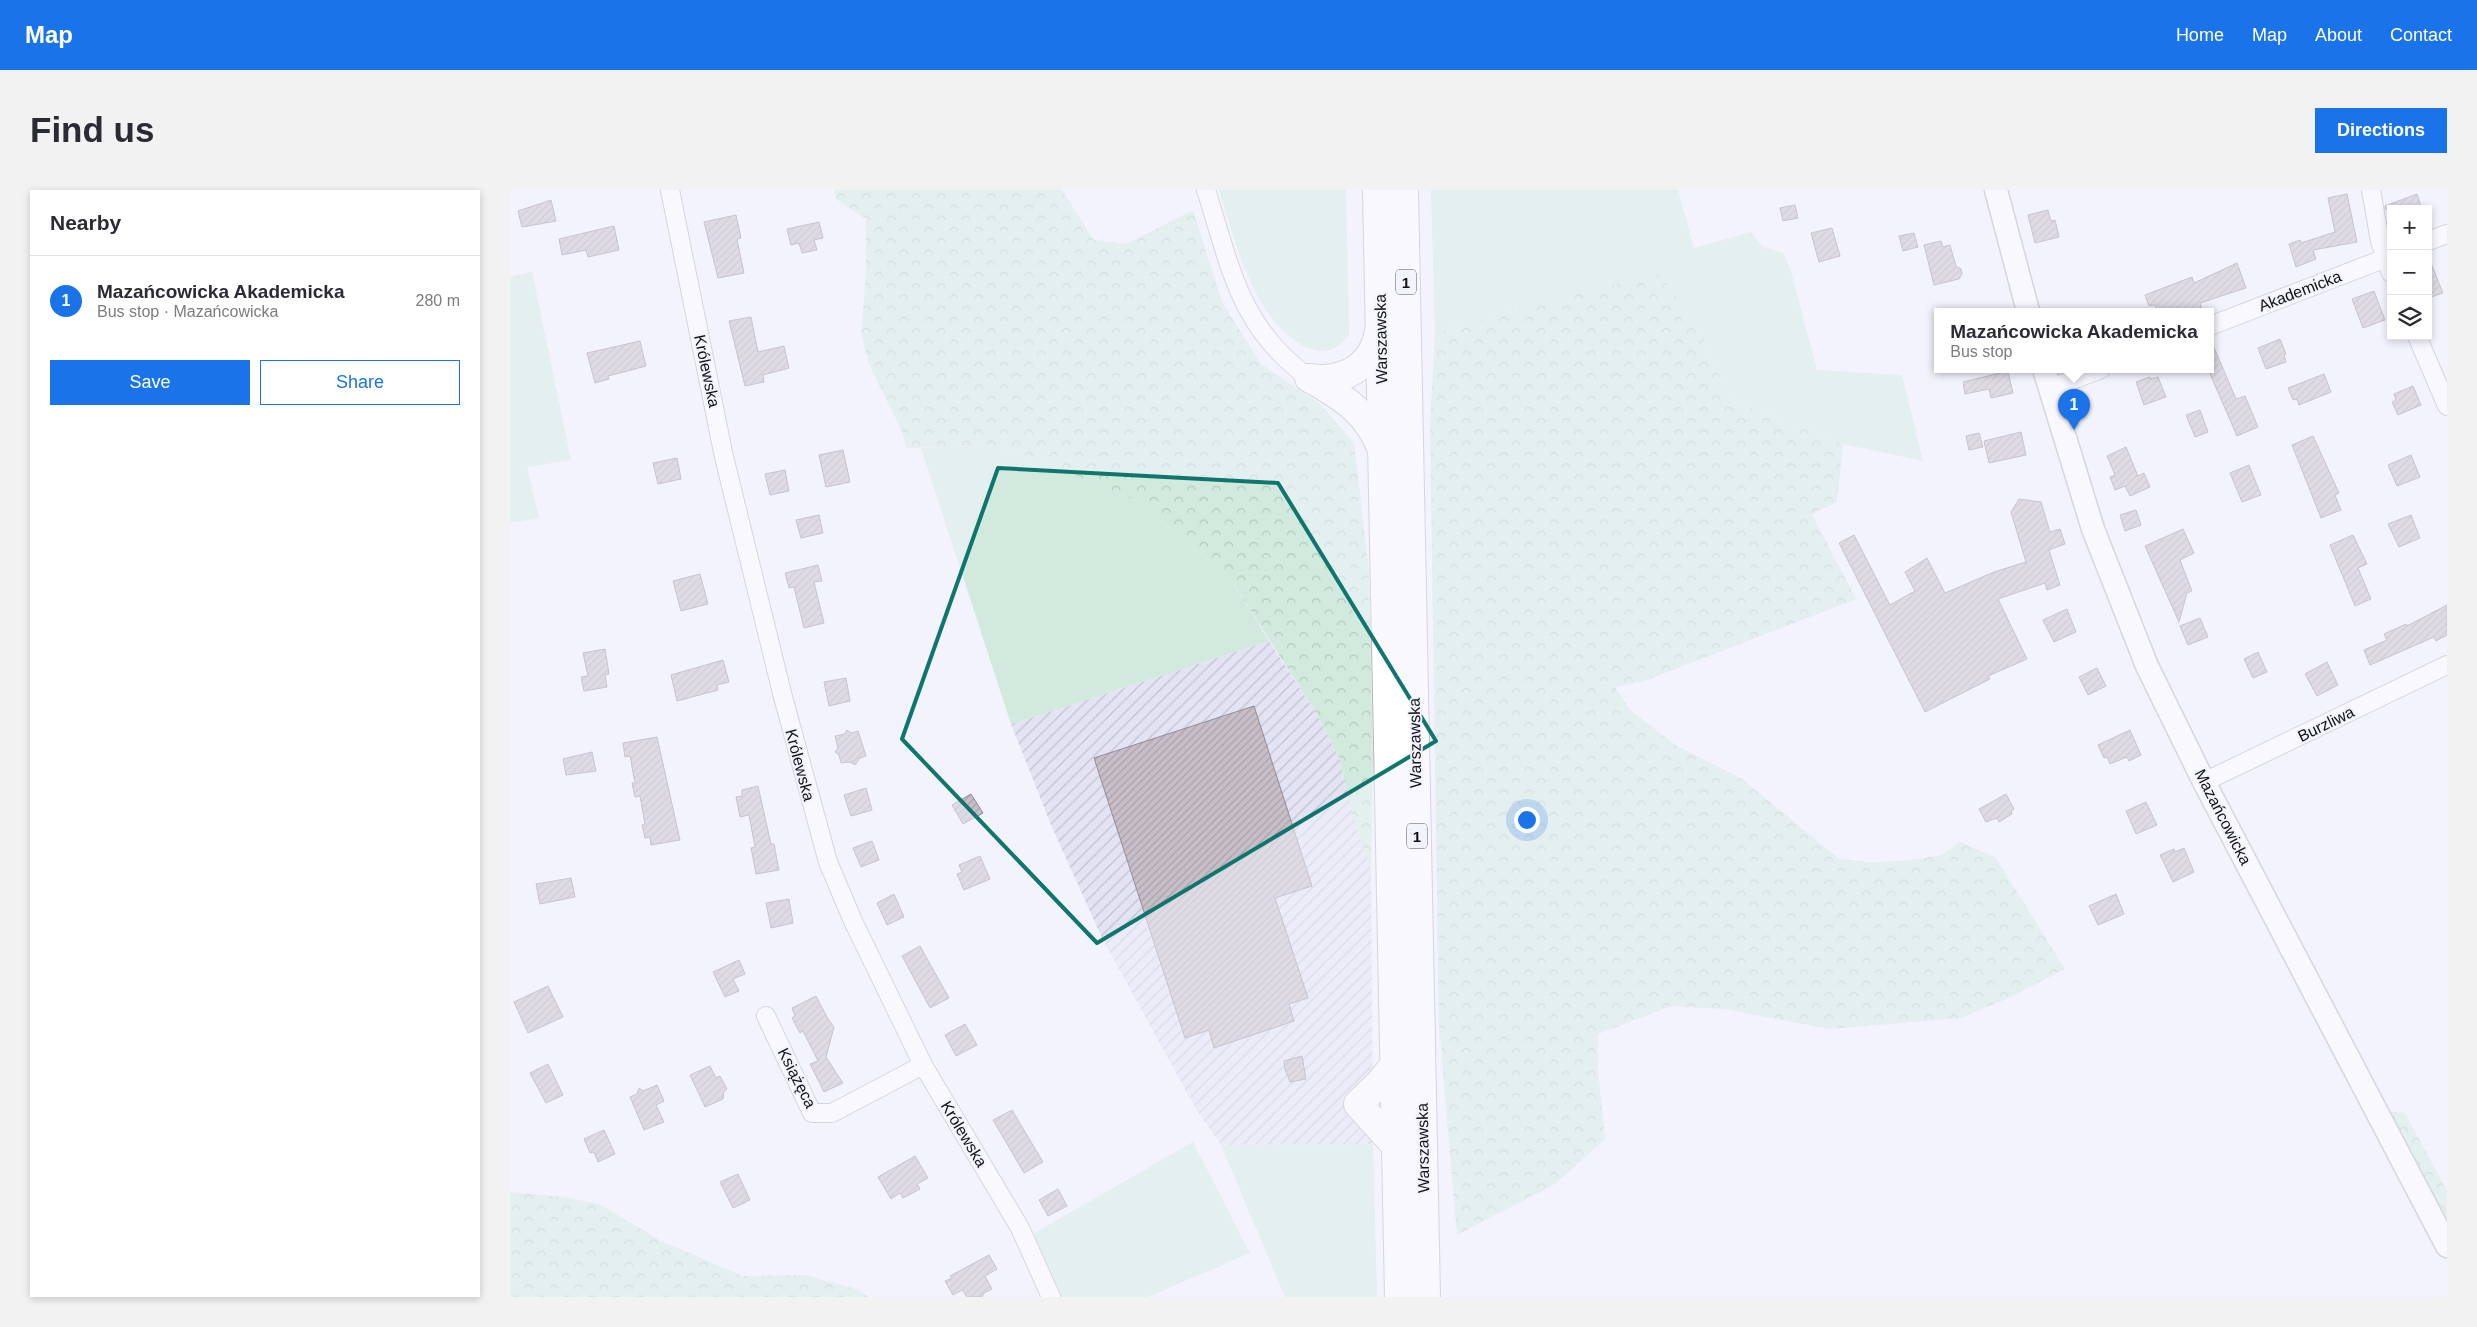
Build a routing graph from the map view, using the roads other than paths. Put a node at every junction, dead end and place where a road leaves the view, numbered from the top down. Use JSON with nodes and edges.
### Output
{"nodes":[{"id":1,"x":670,"y":190,"type":"edge"},
{"id":2,"x":1206,"y":190,"type":"edge"},
{"id":3,"x":1377,"y":190,"type":"edge"},
{"id":4,"x":1404,"y":190,"type":"edge"},
{"id":5,"x":1996,"y":190,"type":"edge"},
{"id":6,"x":2370,"y":190,"type":"edge"},
{"id":7,"x":2447,"y":234,"type":"edge"},
{"id":8,"x":2432,"y":240,"type":"edge"},
{"id":9,"x":2387,"y":254,"type":"edge"},
{"id":10,"x":2387,"y":263,"type":"edge"},
{"id":11,"x":2027,"y":308,"type":"edge"},
{"id":12,"x":1380,"y":320,"type":"junction"},
{"id":13,"x":2214,"y":325,"type":"edge"},
{"id":14,"x":2419,"y":340,"type":"edge"},
{"id":15,"x":2079,"y":373,"type":"edge"},
{"id":16,"x":1309,"y":378,"type":"junction"},
{"id":17,"x":2046,"y":379,"type":"edge"},
{"id":18,"x":2447,"y":406,"type":"edge"},
{"id":19,"x":1383,"y":454,"type":"junction"},
{"id":20,"x":2447,"y":665,"type":"edge"},
{"id":21,"x":2204,"y":782,"type":"junction"},
{"id":22,"x":766,"y":1016,"type":"dead end"},
{"id":23,"x":1394,"y":1064,"type":"junction"},
{"id":24,"x":923,"y":1065,"type":"junction"},
{"id":25,"x":1396,"y":1146,"type":"junction"},
{"id":26,"x":2447,"y":1246,"type":"edge"},
{"id":27,"x":1051,"y":1297,"type":"edge"},
{"id":28,"x":1399,"y":1297,"type":"edge"},
{"id":29,"x":1426,"y":1297,"type":"edge"}],
"edges":[{"from":1,"to":24,"type":"street","name":"Królewska"},
{"from":2,"to":16,"type":"street"},
{"from":3,"to":12,"type":"main road","name":"Warszawska","number":"1"},
{"from":4,"to":29,"type":"main road","name":"Warszawska","number":"1"},
{"from":5,"to":11,"type":"street"},
{"from":6,"to":9,"type":"street"},
{"from":7,"to":8,"type":"street"},
{"from":10,"to":13,"type":"street","name":"Akademicka"},
{"from":12,"to":16,"type":"main road"},
{"from":12,"to":19,"type":"main road","name":"Warszawska","number":"1"},
{"from":14,"to":18,"type":"street"},
{"from":15,"to":17,"type":"street"},
{"from":16,"to":19,"type":"main road"},
{"from":17,"to":21,"type":"street","name":"Mazańcowicka"},
{"from":19,"to":23,"type":"main road","name":"Warszawska","number":"1"},
{"from":20,"to":21,"type":"street","name":"Burzliwa"},
{"from":21,"to":26,"type":"street","name":"Mazańcowicka"},
{"from":22,"to":24,"type":"street","name":"Książęca"},
{"from":23,"to":25,"type":"main road","name":"Warszawska","number":"1"},
{"from":23,"to":25,"type":"main road"},
{"from":24,"to":27,"type":"street","name":"Królewska"},
{"from":25,"to":28,"type":"main road","name":"Warszawska","number":"1"}]}
